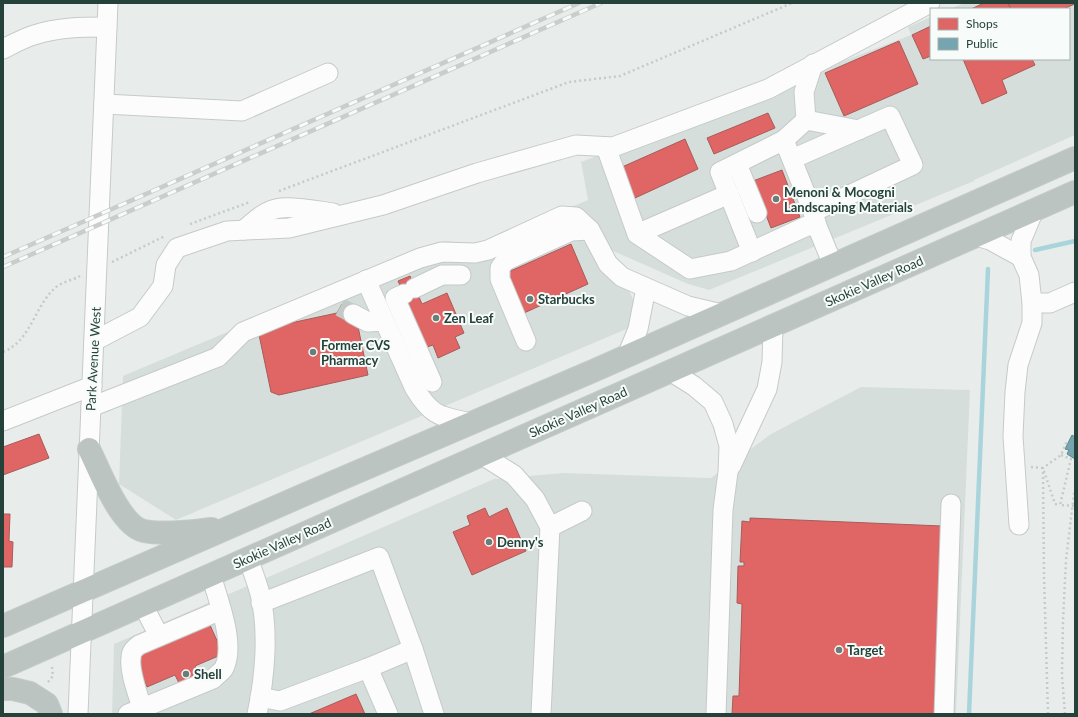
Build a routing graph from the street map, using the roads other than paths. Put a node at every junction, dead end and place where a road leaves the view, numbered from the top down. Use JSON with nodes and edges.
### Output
{"nodes":[{"id":1,"x":108,"y":3,"type":"edge"},
{"id":2,"x":930,"y":3,"type":"edge"},
{"id":3,"x":108,"y":27,"type":"junction"},
{"id":4,"x":3,"y":49,"type":"edge"},
{"id":5,"x":814,"y":64,"type":"junction"},
{"id":6,"x":328,"y":73,"type":"dead end"},
{"id":7,"x":104,"y":104,"type":"junction"},
{"id":8,"x":806,"y":120,"type":"junction"},
{"id":9,"x":859,"y":130,"type":"junction"},
{"id":10,"x":784,"y":140,"type":"junction"},
{"id":11,"x":606,"y":146,"type":"junction"},
{"id":12,"x":1075,"y":158,"type":"edge"},
{"id":13,"x":792,"y":159,"type":"junction"},
{"id":14,"x":737,"y":164,"type":"junction"},
{"id":15,"x":1075,"y":192,"type":"edge"},
{"id":16,"x":729,"y":194,"type":"junction"},
{"id":17,"x":1034,"y":210,"type":"junction"},
{"id":18,"x":757,"y":213,"type":"dead end"},
{"id":19,"x":815,"y":219,"type":"junction"},
{"id":20,"x":590,"y":230,"type":"junction"},
{"id":21,"x":637,"y":234,"type":"junction"},
{"id":22,"x":976,"y":236,"type":"junction"},
{"id":23,"x":752,"y":252,"type":"junction"},
{"id":24,"x":1021,"y":257,"type":"junction"},
{"id":25,"x":833,"y":265,"type":"junction"},
{"id":26,"x":461,"y":275,"type":"dead end"},
{"id":27,"x":366,"y":280,"type":"junction"},
{"id":28,"x":646,"y":288,"type":"junction"},
{"id":29,"x":1075,"y":292,"type":"edge"},
{"id":30,"x":323,"y":299,"type":"junction"},
{"id":31,"x":1032,"y":303,"type":"junction"},
{"id":32,"x":722,"y":314,"type":"junction"},
{"id":33,"x":384,"y":321,"type":"junction"},
{"id":34,"x":773,"y":326,"type":"junction"},
{"id":35,"x":94,"y":340,"type":"junction"},
{"id":36,"x":526,"y":341,"type":"dead end"},
{"id":37,"x":627,"y":356,"type":"junction"},
{"id":38,"x":670,"y":371,"type":"junction"},
{"id":39,"x":432,"y":382,"type":"dead end"},
{"id":40,"x":92,"y":386,"type":"junction"},
{"id":41,"x":91,"y":407,"type":"junction"},
{"id":42,"x":3,"y":421,"type":"edge"},
{"id":43,"x":471,"y":423,"type":"junction"},
{"id":44,"x":89,"y":449,"type":"junction"},
{"id":45,"x":482,"y":455,"type":"junction"},
{"id":46,"x":728,"y":472,"type":"junction"},
{"id":47,"x":951,"y":504,"type":"dead end"},
{"id":48,"x":582,"y":511,"type":"dead end"},
{"id":49,"x":1019,"y":525,"type":"dead end"},
{"id":50,"x":550,"y":527,"type":"junction"},
{"id":51,"x":227,"y":528,"type":"junction"},
{"id":52,"x":248,"y":558,"type":"junction"},
{"id":53,"x":211,"y":575,"type":"junction"},
{"id":54,"x":83,"y":592,"type":"junction"},
{"id":55,"x":261,"y":603,"type":"junction"},
{"id":56,"x":143,"y":605,"type":"junction"},
{"id":57,"x":221,"y":610,"type":"junction"},
{"id":58,"x":3,"y":626,"type":"edge"},
{"id":59,"x":81,"y":632,"type":"junction"},
{"id":60,"x":159,"y":636,"type":"junction"},
{"id":61,"x":413,"y":649,"type":"junction"},
{"id":62,"x":3,"y":667,"type":"edge"},
{"id":63,"x":368,"y":668,"type":"junction"},
{"id":64,"x":3,"y":689,"type":"edge"},
{"id":65,"x":258,"y":706,"type":"edge"},
{"id":66,"x":135,"y":711,"type":"edge"},
{"id":67,"x":51,"y":714,"type":"edge"},
{"id":68,"x":78,"y":714,"type":"edge"},
{"id":69,"x":388,"y":714,"type":"edge"},
{"id":70,"x":434,"y":714,"type":"edge"},
{"id":71,"x":541,"y":714,"type":"edge"},
{"id":72,"x":716,"y":714,"type":"edge"},
{"id":73,"x":944,"y":714,"type":"edge"}],
"edges":[{"from":1,"to":3,"type":"street","name":"Park Avenue West"},
{"from":2,"to":5,"type":"street"},
{"from":3,"to":4,"type":"street"},
{"from":3,"to":7,"type":"street","name":"Park Avenue West"},
{"from":5,"to":8,"type":"street"},
{"from":5,"to":11,"type":"street"},
{"from":6,"to":7,"type":"street"},
{"from":7,"to":35,"type":"street","name":"Park Avenue West"},
{"from":8,"to":9,"type":"street"},
{"from":8,"to":10,"type":"street"},
{"from":9,"to":13,"type":"street"},
{"from":9,"to":19,"type":"street"},
{"from":10,"to":13,"type":"street"},
{"from":10,"to":14,"type":"street"},
{"from":11,"to":21,"type":"street"},
{"from":11,"to":35,"type":"street"},
{"from":12,"to":25,"type":"highway"},
{"from":13,"to":19,"type":"street"},
{"from":14,"to":16,"type":"street"},
{"from":14,"to":18,"type":"street"},
{"from":15,"to":17,"type":"highway","name":"Skokie Valley Road"},
{"from":16,"to":21,"type":"street"},
{"from":16,"to":23,"type":"street"},
{"from":17,"to":22,"type":"highway","name":"Skokie Valley Road"},
{"from":17,"to":24,"type":"street"},
{"from":19,"to":23,"type":"street"},
{"from":19,"to":25,"type":"street"},
{"from":20,"to":27,"type":"street"},
{"from":20,"to":28,"type":"street"},
{"from":20,"to":36,"type":"street"},
{"from":21,"to":23,"type":"street"},
{"from":22,"to":24,"type":"street"},
{"from":22,"to":34,"type":"highway","name":"Skokie Valley Road"},
{"from":24,"to":31,"type":"street"},
{"from":25,"to":32,"type":"highway"},
{"from":26,"to":39,"type":"street"},
{"from":27,"to":30,"type":"street"},
{"from":27,"to":33,"type":"street"},
{"from":28,"to":32,"type":"street"},
{"from":28,"to":37,"type":"street"},
{"from":29,"to":31,"type":"street"},
{"from":30,"to":33,"type":"street"},
{"from":30,"to":41,"type":"street"},
{"from":31,"to":49,"type":"street"},
{"from":32,"to":37,"type":"highway"},
{"from":33,"to":43,"type":"street"},
{"from":34,"to":38,"type":"highway","name":"Skokie Valley Road"},
{"from":34,"to":46,"type":"street"},
{"from":35,"to":40,"type":"street","name":"Park Avenue West"},
{"from":37,"to":43,"type":"highway"},
{"from":38,"to":45,"type":"highway","name":"Skokie Valley Road"},
{"from":38,"to":46,"type":"street"},
{"from":40,"to":41,"type":"street","name":"Park Avenue West"},
{"from":40,"to":42,"type":"street"},
{"from":41,"to":44,"type":"street","name":"Park Avenue West"},
{"from":43,"to":51,"type":"highway"},
{"from":44,"to":51,"type":"highway"},
{"from":44,"to":54,"type":"street","name":"Park Avenue West"},
{"from":45,"to":50,"type":"street"},
{"from":45,"to":52,"type":"highway","name":"Skokie Valley Road"},
{"from":46,"to":72,"type":"street"},
{"from":47,"to":73,"type":"street"},
{"from":48,"to":50,"type":"street"},
{"from":50,"to":71,"type":"street"},
{"from":51,"to":54,"type":"highway"},
{"from":52,"to":53,"type":"highway","name":"Skokie Valley Road"},
{"from":52,"to":55,"type":"street"},
{"from":53,"to":56,"type":"highway","name":"Skokie Valley Road"},
{"from":53,"to":57,"type":"street"},
{"from":54,"to":58,"type":"highway"},
{"from":54,"to":59,"type":"street","name":"Park Avenue West"},
{"from":55,"to":61,"type":"street"},
{"from":55,"to":65,"type":"street"},
{"from":56,"to":59,"type":"highway","name":"Skokie Valley Road"},
{"from":56,"to":60,"type":"street"},
{"from":57,"to":60,"type":"street"},
{"from":57,"to":66,"type":"street"},
{"from":59,"to":62,"type":"highway","name":"Skokie Valley Road"},
{"from":59,"to":68,"type":"street","name":"Park Avenue West"},
{"from":60,"to":66,"type":"street"},
{"from":61,"to":63,"type":"street"},
{"from":61,"to":70,"type":"street"},
{"from":63,"to":65,"type":"street"},
{"from":63,"to":69,"type":"street"},
{"from":64,"to":67,"type":"highway"}]}
